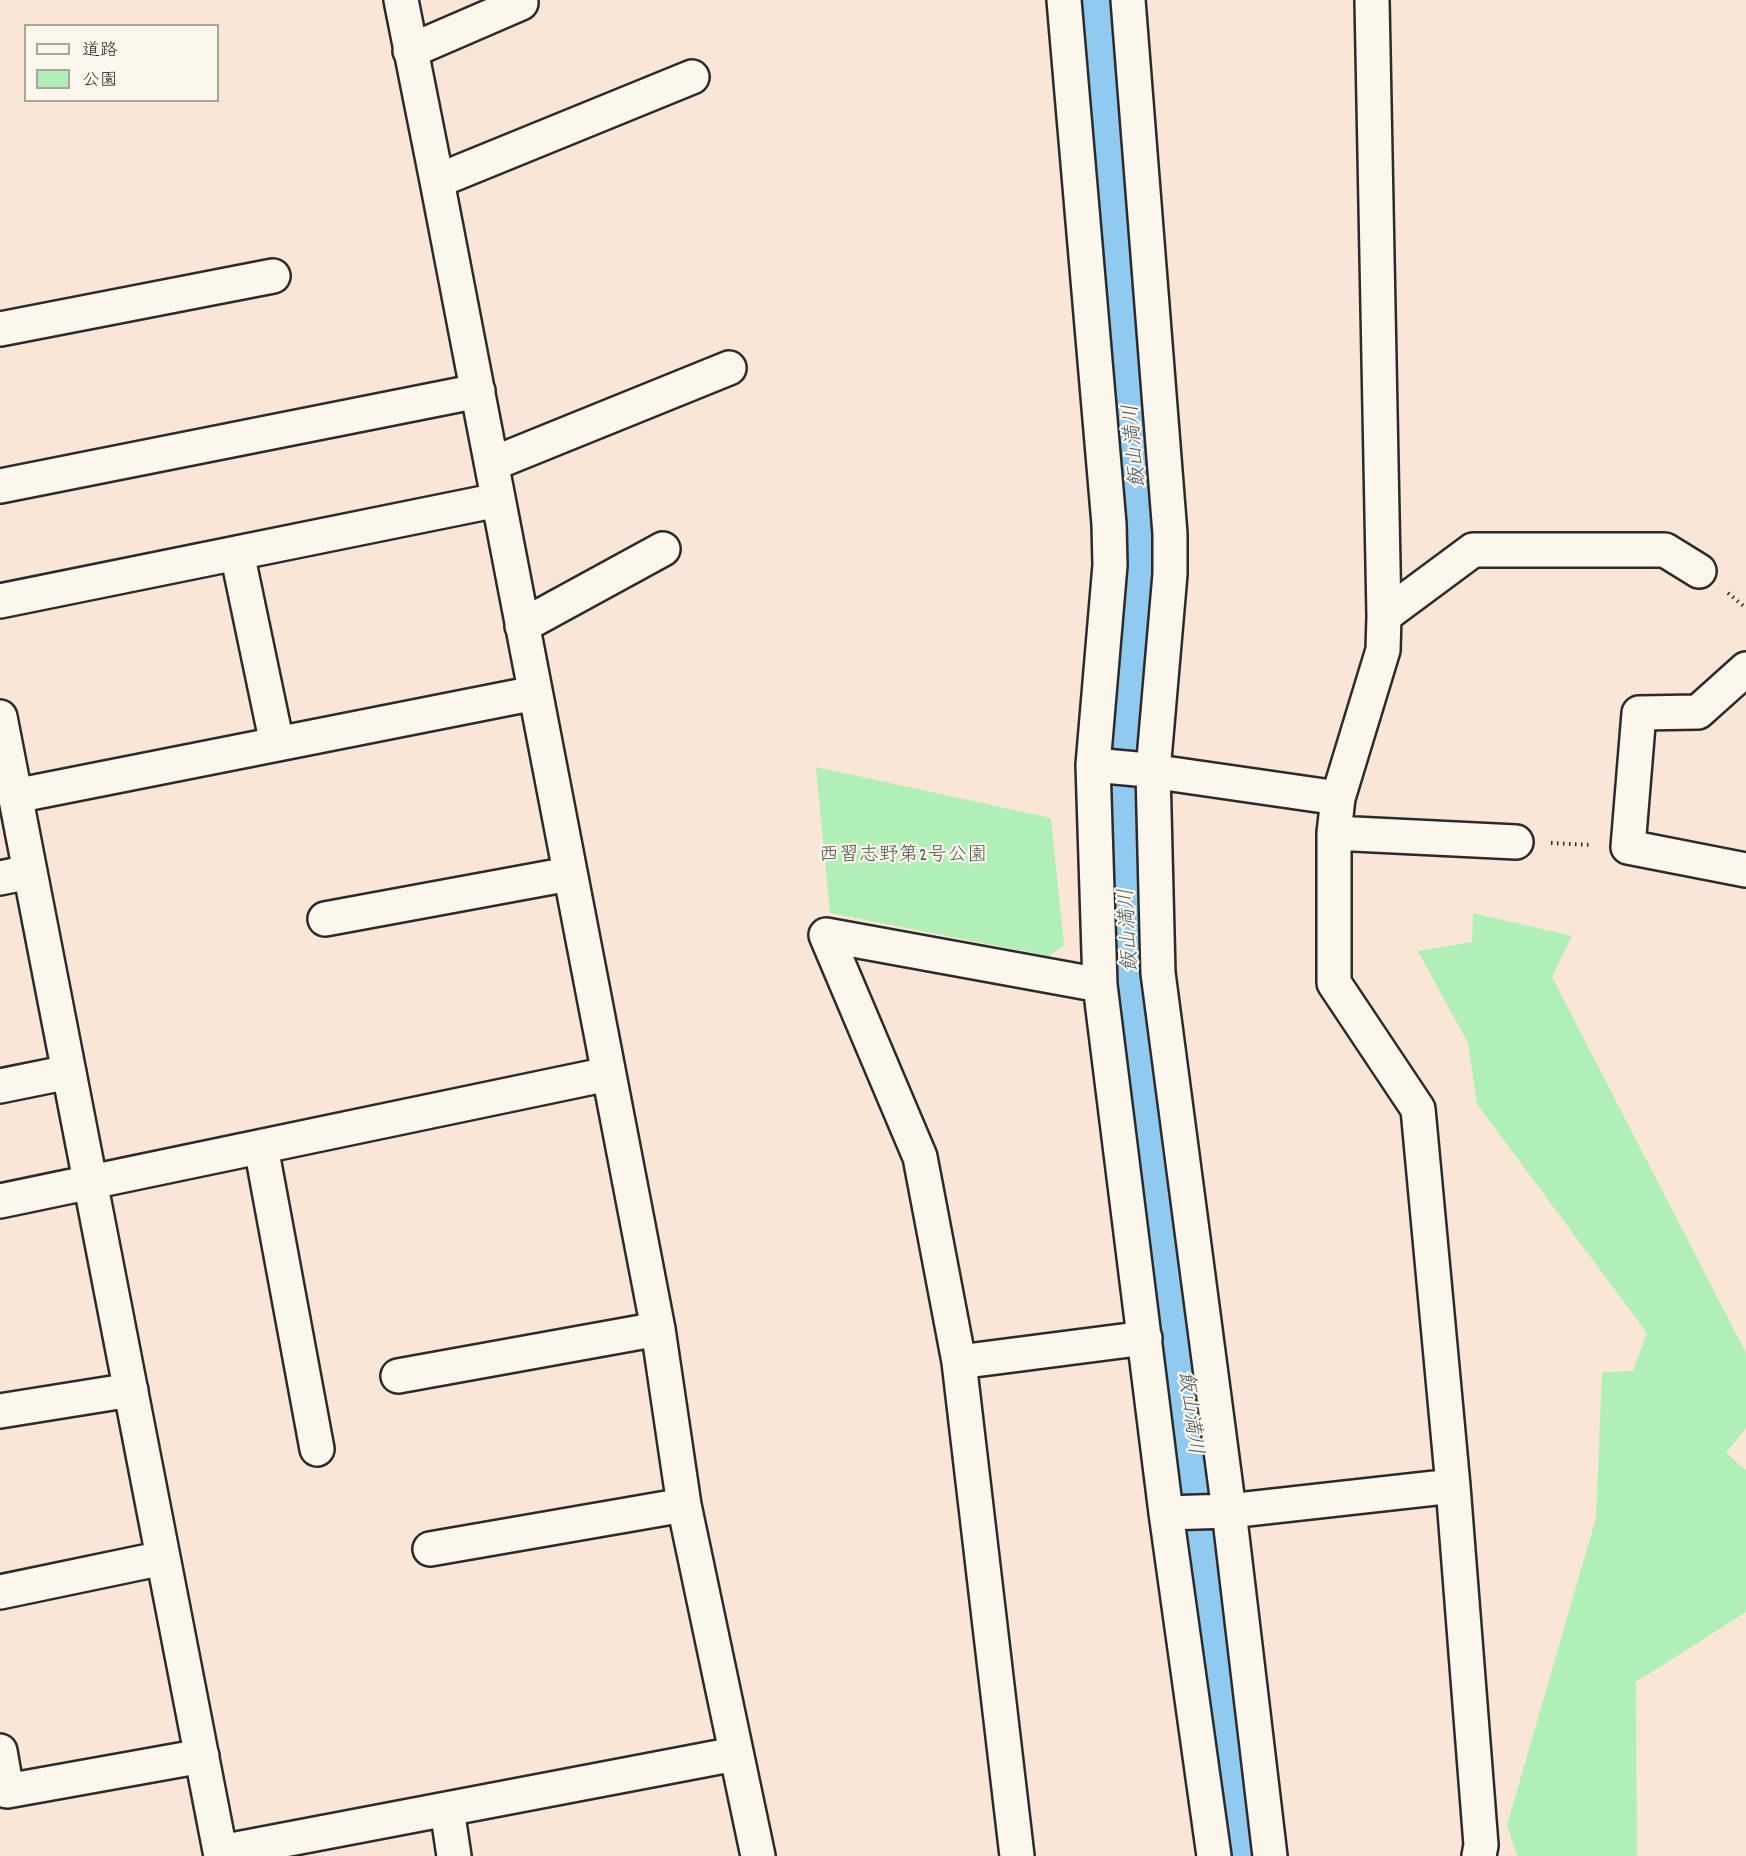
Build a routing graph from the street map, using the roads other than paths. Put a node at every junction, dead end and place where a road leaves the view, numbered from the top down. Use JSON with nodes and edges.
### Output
{"nodes":[{"id":1,"x":400,"y":0,"type":"edge"},
{"id":2,"x":1064,"y":0,"type":"edge"},
{"id":3,"x":1128,"y":0,"type":"edge"},
{"id":4,"x":1372,"y":0,"type":"edge"},
{"id":5,"x":521,"y":3,"type":"dead end"},
{"id":6,"x":411,"y":51,"type":"junction"},
{"id":7,"x":692,"y":77,"type":"dead end"},
{"id":8,"x":438,"y":181,"type":"junction"},
{"id":9,"x":273,"y":276,"type":"dead end"},
{"id":10,"x":0,"y":329,"type":"edge"},
{"id":11,"x":729,"y":368,"type":"dead end"},
{"id":12,"x":478,"y":391,"type":"junction"},
{"id":13,"x":492,"y":464,"type":"junction"},
{"id":14,"x":0,"y":486,"type":"edge"},
{"id":15,"x":498,"y":500,"type":"junction"},
{"id":16,"x":663,"y":549,"type":"dead end"},
{"id":17,"x":237,"y":553,"type":"junction"},
{"id":18,"x":1699,"y":571,"type":"dead end"},
{"id":19,"x":0,"y":601,"type":"edge"},
{"id":20,"x":1384,"y":616,"type":"junction"},
{"id":21,"x":522,"y":626,"type":"junction"},
{"id":22,"x":1746,"y":669,"type":"edge"},
{"id":23,"x":535,"y":693,"type":"junction"},
{"id":24,"x":0,"y":717,"type":"edge"},
{"id":25,"x":277,"y":744,"type":"junction"},
{"id":26,"x":1123,"y":768,"type":"junction"},
{"id":27,"x":15,"y":796,"type":"junction"},
{"id":28,"x":1338,"y":798,"type":"junction"},
{"id":29,"x":1334,"y":832,"type":"junction"},
{"id":30,"x":1516,"y":842,"type":"road end"},
{"id":31,"x":1746,"y":870,"type":"edge"},
{"id":32,"x":569,"y":874,"type":"junction"},
{"id":33,"x":15,"y":875,"type":"edge"},
{"id":34,"x":325,"y":919,"type":"dead end"},
{"id":35,"x":1100,"y":984,"type":"junction"},
{"id":36,"x":69,"y":1072,"type":"junction"},
{"id":37,"x":608,"y":1074,"type":"junction"},
{"id":38,"x":0,"y":1086,"type":"edge"},
{"id":39,"x":261,"y":1147,"type":"junction"},
{"id":40,"x":90,"y":1183,"type":"junction"},
{"id":41,"x":0,"y":1201,"type":"edge"},
{"id":42,"x":658,"y":1329,"type":"junction"},
{"id":43,"x":1145,"y":1338,"type":"junction"},
{"id":44,"x":959,"y":1362,"type":"junction"},
{"id":45,"x":398,"y":1376,"type":"dead end"},
{"id":46,"x":130,"y":1390,"type":"junction"},
{"id":47,"x":0,"y":1411,"type":"edge"},
{"id":48,"x":317,"y":1449,"type":"dead end"},
{"id":49,"x":1453,"y":1486,"type":"junction"},
{"id":50,"x":684,"y":1505,"type":"junction"},
{"id":51,"x":1229,"y":1511,"type":"junction"},
{"id":52,"x":1177,"y":1513,"type":"junction"},
{"id":53,"x":430,"y":1549,"type":"dead end"},
{"id":54,"x":163,"y":1558,"type":"junction"},
{"id":55,"x":0,"y":1592,"type":"edge"},
{"id":56,"x":0,"y":1751,"type":"edge"},
{"id":57,"x":735,"y":1754,"type":"junction"},
{"id":58,"x":202,"y":1756,"type":"junction"},
{"id":59,"x":447,"y":1809,"type":"junction"},
{"id":60,"x":221,"y":1854,"type":"edge"},
{"id":61,"x":454,"y":1856,"type":"edge"},
{"id":62,"x":758,"y":1856,"type":"edge"},
{"id":63,"x":1017,"y":1856,"type":"edge"},
{"id":64,"x":1214,"y":1856,"type":"edge"},
{"id":65,"x":1270,"y":1856,"type":"edge"},
{"id":66,"x":1479,"y":1856,"type":"edge"}],
"edges":[{"from":1,"to":6,"type":"street"},
{"from":2,"to":26,"type":"street"},
{"from":3,"to":26,"type":"street"},
{"from":4,"to":20,"type":"street"},
{"from":5,"to":6,"type":"street"},
{"from":6,"to":8,"type":"street"},
{"from":7,"to":8,"type":"street"},
{"from":8,"to":12,"type":"street"},
{"from":9,"to":10,"type":"street"},
{"from":11,"to":13,"type":"street"},
{"from":12,"to":13,"type":"street"},
{"from":12,"to":14,"type":"street"},
{"from":13,"to":15,"type":"street"},
{"from":15,"to":17,"type":"street"},
{"from":15,"to":21,"type":"street"},
{"from":16,"to":21,"type":"street"},
{"from":17,"to":19,"type":"street"},
{"from":17,"to":25,"type":"street"},
{"from":18,"to":20,"type":"street"},
{"from":20,"to":28,"type":"street"},
{"from":21,"to":23,"type":"street"},
{"from":22,"to":31,"type":"street"},
{"from":23,"to":25,"type":"street"},
{"from":23,"to":32,"type":"street"},
{"from":24,"to":27,"type":"street"},
{"from":25,"to":27,"type":"street"},
{"from":26,"to":28,"type":"street"},
{"from":26,"to":35,"type":"street"},
{"from":26,"to":51,"type":"street"},
{"from":27,"to":33,"type":"street"},
{"from":28,"to":29,"type":"street"},
{"from":29,"to":30,"type":"street"},
{"from":29,"to":49,"type":"street"},
{"from":32,"to":34,"type":"street"},
{"from":32,"to":37,"type":"street"},
{"from":33,"to":36,"type":"street"},
{"from":35,"to":43,"type":"street"},
{"from":35,"to":44,"type":"street"},
{"from":36,"to":38,"type":"street"},
{"from":36,"to":40,"type":"street"},
{"from":37,"to":39,"type":"street"},
{"from":37,"to":42,"type":"street"},
{"from":39,"to":40,"type":"street"},
{"from":39,"to":48,"type":"street"},
{"from":40,"to":41,"type":"street"},
{"from":40,"to":46,"type":"street"},
{"from":42,"to":45,"type":"street"},
{"from":42,"to":50,"type":"street"},
{"from":43,"to":44,"type":"street"},
{"from":43,"to":52,"type":"street"},
{"from":44,"to":63,"type":"street"},
{"from":46,"to":47,"type":"street"},
{"from":46,"to":54,"type":"street"},
{"from":49,"to":51,"type":"street"},
{"from":49,"to":66,"type":"street"},
{"from":50,"to":53,"type":"street"},
{"from":50,"to":57,"type":"street"},
{"from":51,"to":52,"type":"street"},
{"from":51,"to":65,"type":"street"},
{"from":52,"to":64,"type":"street"},
{"from":54,"to":55,"type":"street"},
{"from":54,"to":58,"type":"street"},
{"from":56,"to":58,"type":"street"},
{"from":57,"to":59,"type":"street"},
{"from":57,"to":62,"type":"street"},
{"from":58,"to":60,"type":"street"},
{"from":59,"to":60,"type":"street"},
{"from":59,"to":61,"type":"street"}]}
